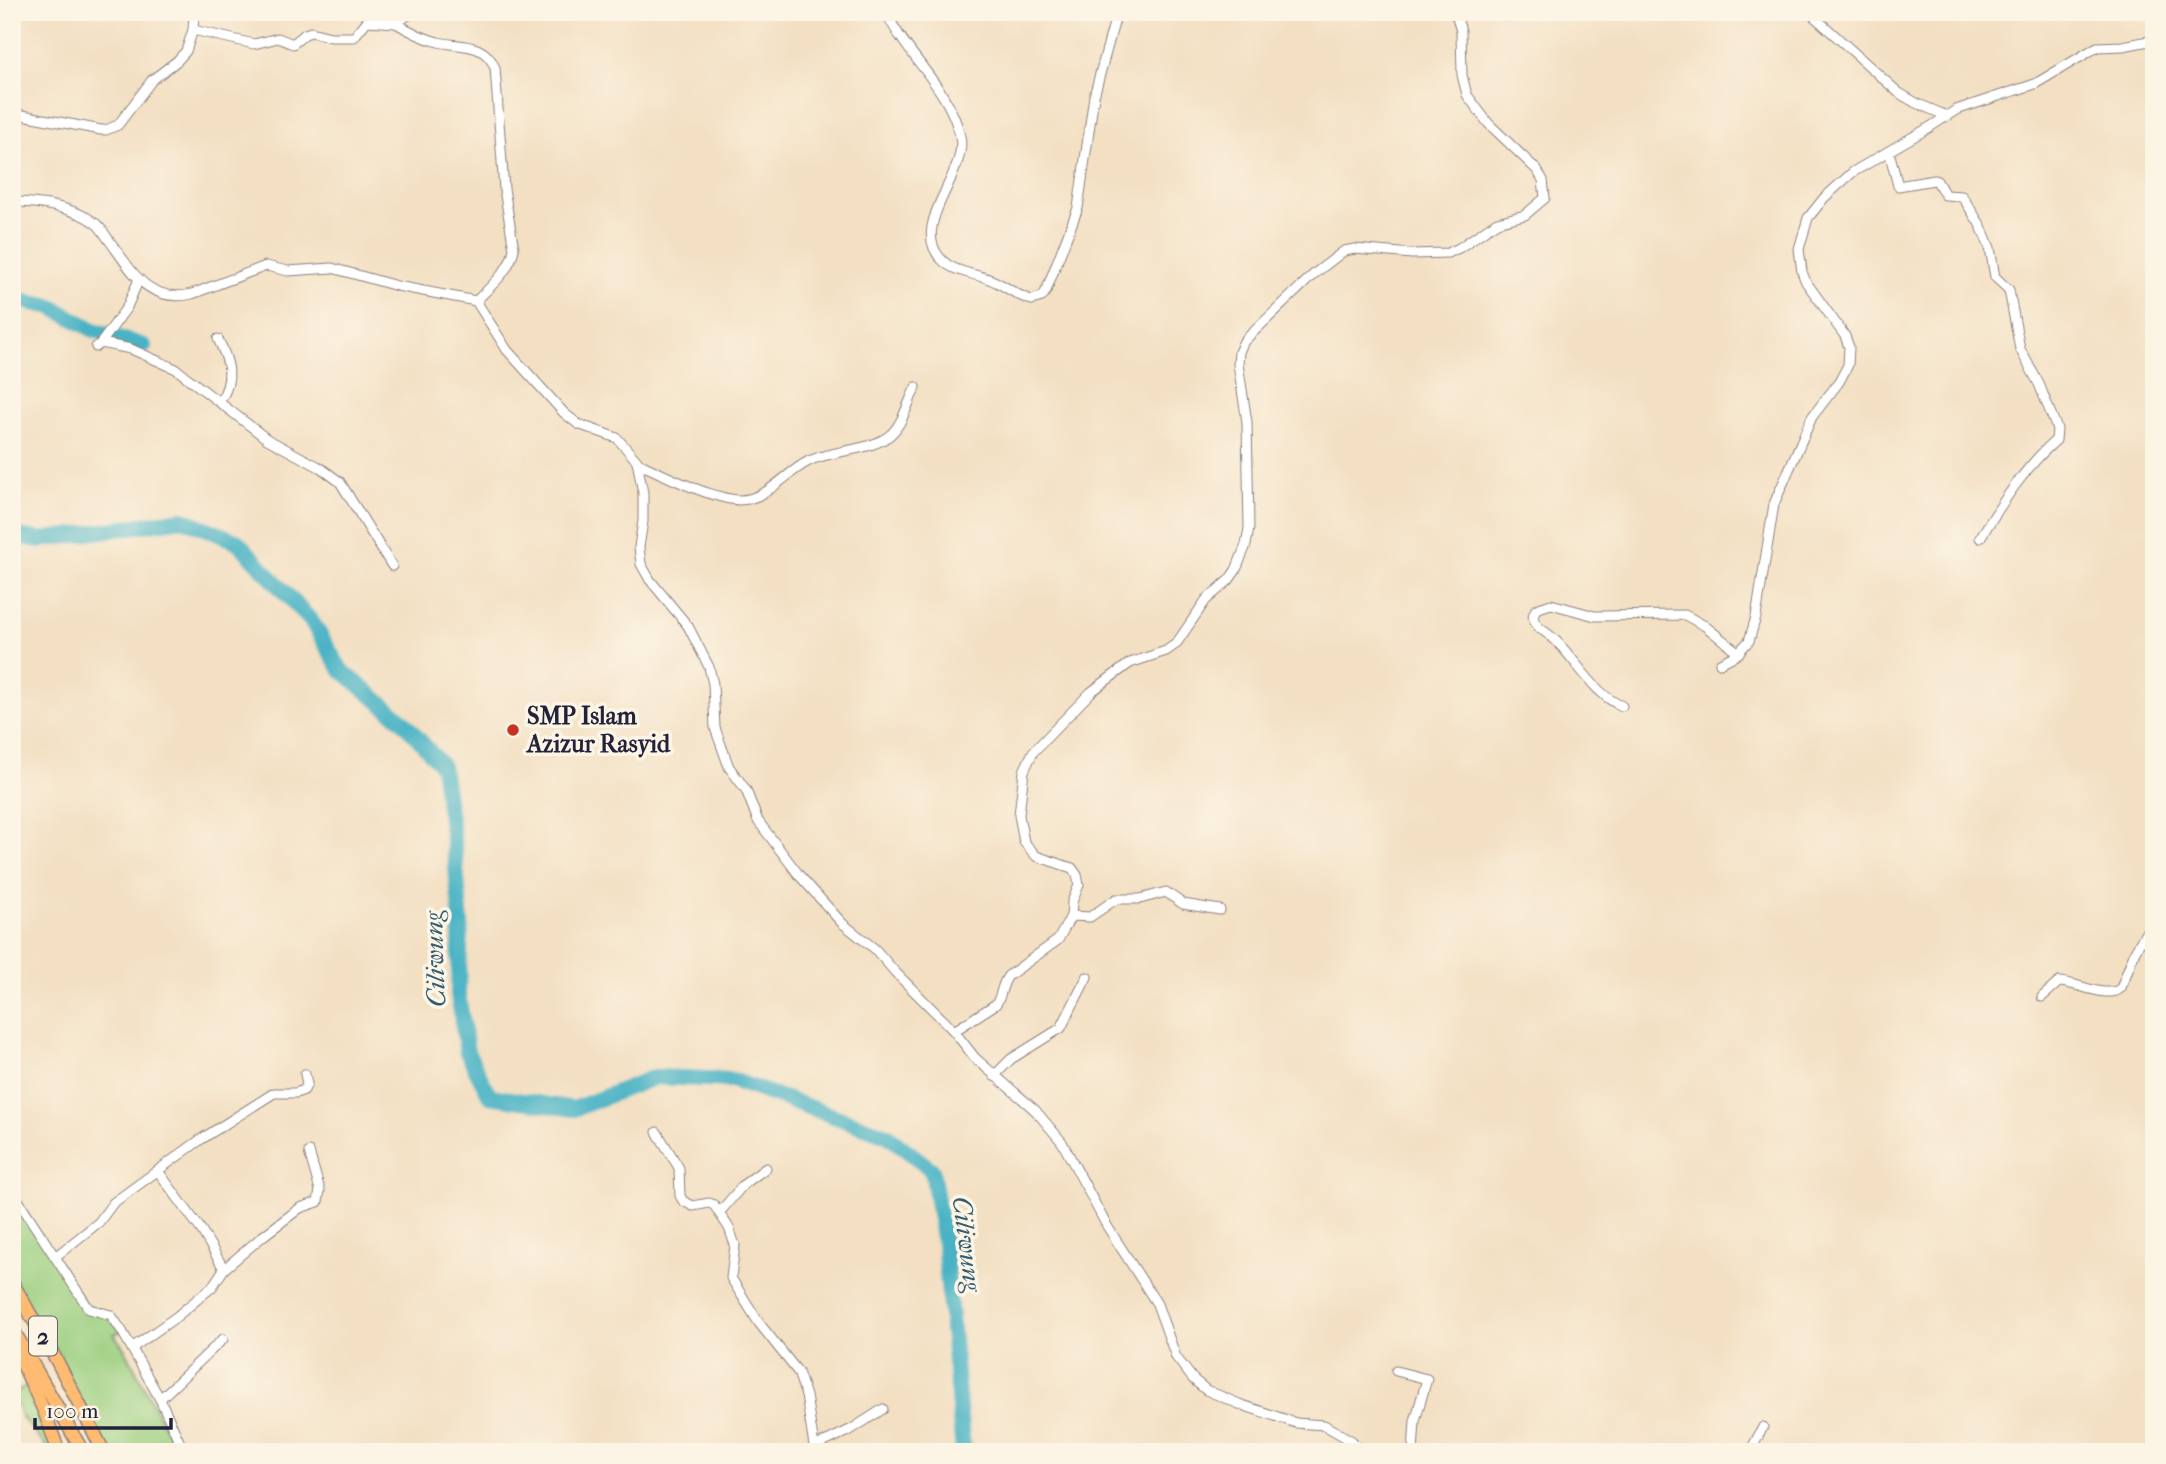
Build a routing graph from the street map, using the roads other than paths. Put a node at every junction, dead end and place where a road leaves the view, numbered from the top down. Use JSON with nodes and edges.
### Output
{"nodes":[{"id":1,"x":194,"y":12,"type":"edge"},
{"id":2,"x":413,"y":12,"type":"edge"},
{"id":3,"x":886,"y":12,"type":"edge"},
{"id":4,"x":1117,"y":12,"type":"edge"},
{"id":5,"x":1455,"y":12,"type":"edge"},
{"id":6,"x":1809,"y":12,"type":"edge"},
{"id":7,"x":396,"y":23,"type":"junction"},
{"id":8,"x":193,"y":30,"type":"junction"},
{"id":9,"x":2154,"y":40,"type":"edge"},
{"id":10,"x":12,"y":113,"type":"edge"},
{"id":11,"x":1947,"y":117,"type":"junction"},
{"id":12,"x":1889,"y":151,"type":"junction"},
{"id":13,"x":12,"y":202,"type":"edge"},
{"id":14,"x":139,"y":279,"type":"junction"},
{"id":15,"x":476,"y":301,"type":"junction"},
{"id":16,"x":218,"y":339,"type":"dead end"},
{"id":17,"x":916,"y":387,"type":"dead end"},
{"id":18,"x":223,"y":397,"type":"junction"},
{"id":19,"x":638,"y":463,"type":"junction"},
{"id":20,"x":1980,"y":538,"type":"dead end"},
{"id":21,"x":392,"y":566,"type":"dead end"},
{"id":22,"x":1739,"y":653,"type":"junction"},
{"id":23,"x":1720,"y":663,"type":"dead end"},
{"id":24,"x":1622,"y":706,"type":"dead end"},
{"id":25,"x":1220,"y":910,"type":"dead end"},
{"id":26,"x":1071,"y":916,"type":"junction"},
{"id":27,"x":2154,"y":919,"type":"edge"},
{"id":28,"x":1087,"y":977,"type":"dead end"},
{"id":29,"x":2042,"y":997,"type":"dead end"},
{"id":30,"x":954,"y":1031,"type":"junction"},
{"id":31,"x":305,"y":1074,"type":"dead end"},
{"id":32,"x":995,"y":1076,"type":"junction"},
{"id":33,"x":657,"y":1132,"type":"dead end"},
{"id":34,"x":309,"y":1152,"type":"dead end"},
{"id":35,"x":766,"y":1168,"type":"dead end"},
{"id":36,"x":158,"y":1171,"type":"junction"},
{"id":37,"x":12,"y":1191,"type":"edge"},
{"id":38,"x":719,"y":1213,"type":"junction"},
{"id":39,"x":55,"y":1256,"type":"junction"},
{"id":40,"x":224,"y":1269,"type":"junction"},
{"id":41,"x":12,"y":1282,"type":"edge"},
{"id":42,"x":12,"y":1328,"type":"edge"},
{"id":43,"x":223,"y":1339,"type":"dead end"},
{"id":44,"x":12,"y":1340,"type":"edge"},
{"id":45,"x":132,"y":1348,"type":"junction"},
{"id":46,"x":1396,"y":1371,"type":"dead end"},
{"id":47,"x":160,"y":1399,"type":"junction"},
{"id":48,"x":883,"y":1409,"type":"dead end"},
{"id":49,"x":1763,"y":1427,"type":"dead end"},
{"id":50,"x":814,"y":1449,"type":"edge"},
{"id":51,"x":59,"y":1452,"type":"edge"},
{"id":52,"x":83,"y":1452,"type":"edge"},
{"id":53,"x":104,"y":1452,"type":"edge"},
{"id":54,"x":184,"y":1452,"type":"edge"},
{"id":55,"x":1361,"y":1452,"type":"edge"},
{"id":56,"x":1413,"y":1452,"type":"edge"},
{"id":57,"x":1751,"y":1452,"type":"edge"}],
"edges":[{"from":1,"to":8,"type":"street"},
{"from":2,"to":7,"type":"street"},
{"from":3,"to":4,"type":"street"},
{"from":5,"to":26,"type":"street"},
{"from":6,"to":11,"type":"street"},
{"from":7,"to":8,"type":"street"},
{"from":7,"to":15,"type":"street"},
{"from":8,"to":10,"type":"street"},
{"from":9,"to":11,"type":"street"},
{"from":11,"to":12,"type":"street"},
{"from":12,"to":20,"type":"street"},
{"from":12,"to":22,"type":"street"},
{"from":13,"to":14,"type":"street"},
{"from":14,"to":15,"type":"street"},
{"from":14,"to":18,"type":"street"},
{"from":15,"to":19,"type":"street"},
{"from":16,"to":18,"type":"street"},
{"from":17,"to":19,"type":"street"},
{"from":18,"to":21,"type":"street"},
{"from":19,"to":30,"type":"street"},
{"from":22,"to":23,"type":"street"},
{"from":22,"to":24,"type":"street"},
{"from":25,"to":26,"type":"street"},
{"from":26,"to":30,"type":"street"},
{"from":27,"to":29,"type":"street"},
{"from":28,"to":32,"type":"street"},
{"from":30,"to":32,"type":"street"},
{"from":31,"to":36,"type":"street"},
{"from":32,"to":55,"type":"street"},
{"from":33,"to":38,"type":"street"},
{"from":34,"to":40,"type":"street"},
{"from":35,"to":38,"type":"street"},
{"from":36,"to":39,"type":"street"},
{"from":36,"to":40,"type":"street"},
{"from":37,"to":39,"type":"street"},
{"from":38,"to":50,"type":"street"},
{"from":39,"to":45,"type":"street"},
{"from":40,"to":45,"type":"street"},
{"from":41,"to":53,"type":"highway","number":"2"},
{"from":42,"to":52,"type":"highway","number":"2"},
{"from":43,"to":47,"type":"street"},
{"from":44,"to":51,"type":"highway"},
{"from":45,"to":47,"type":"street"},
{"from":46,"to":56,"type":"street"},
{"from":47,"to":54,"type":"street"},
{"from":48,"to":50,"type":"street"},
{"from":49,"to":57,"type":"street"}]}
